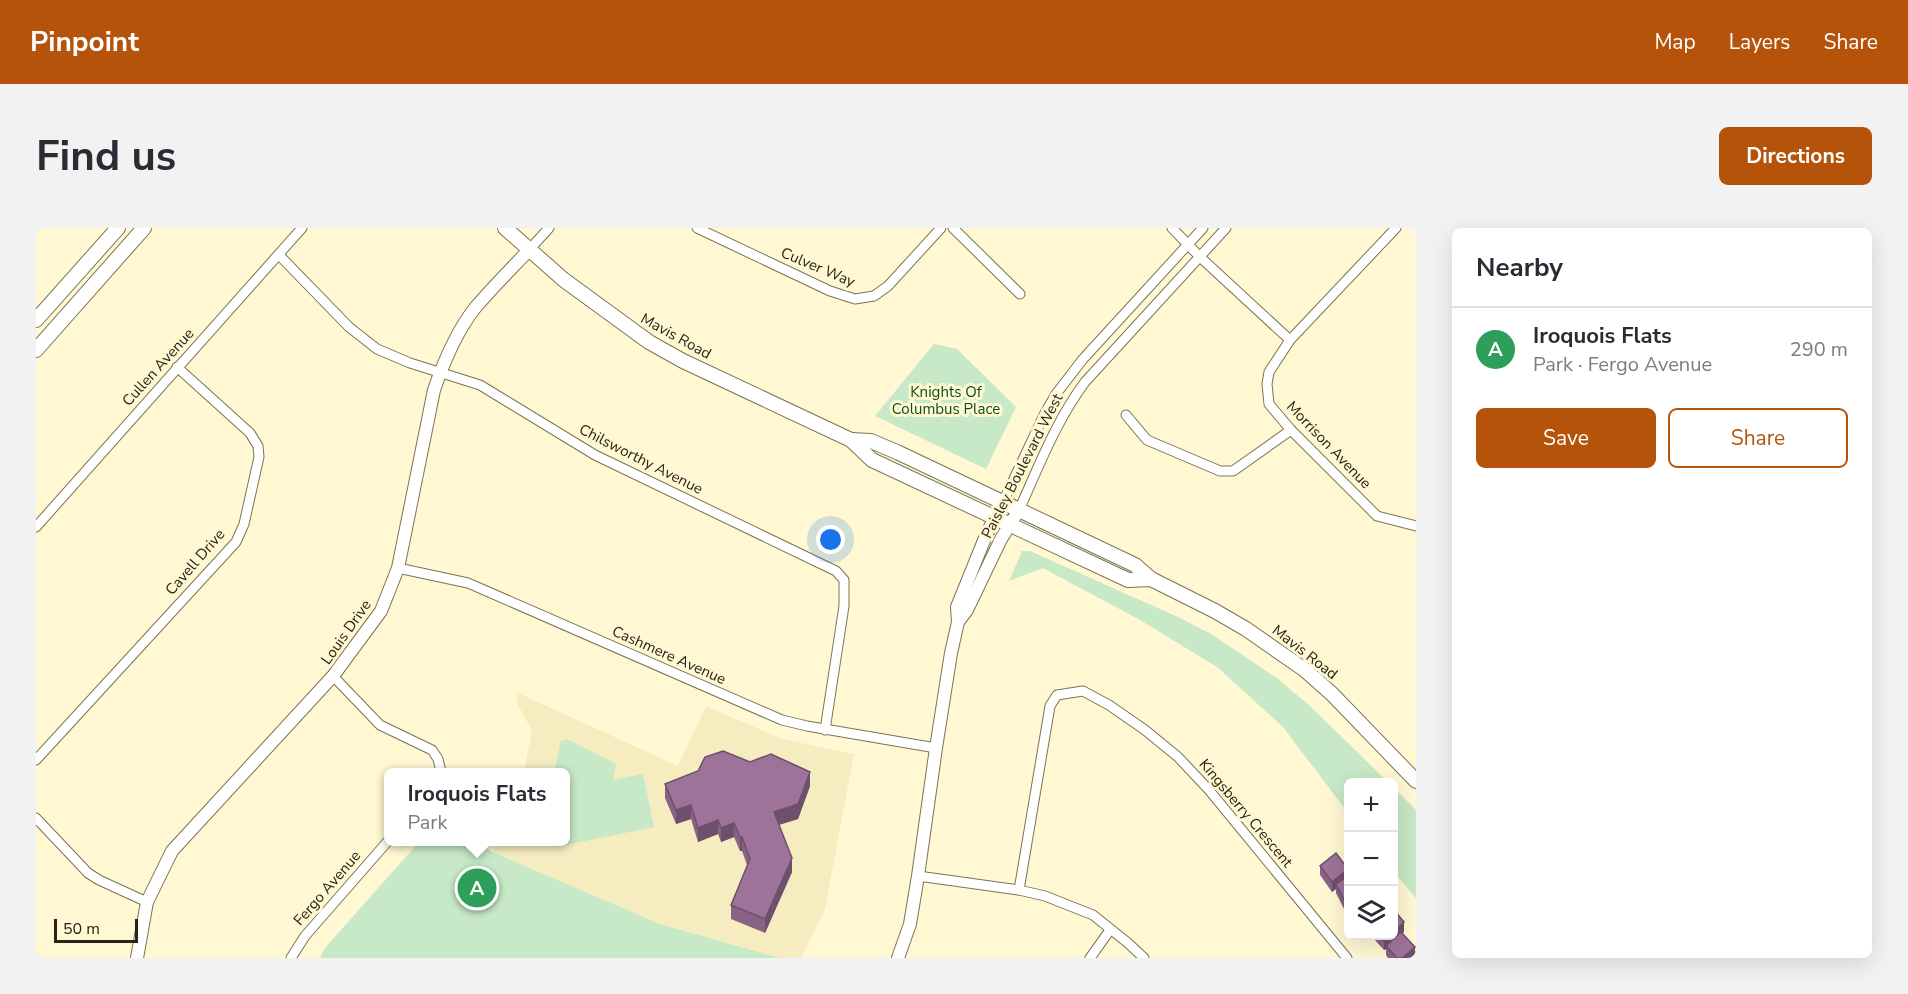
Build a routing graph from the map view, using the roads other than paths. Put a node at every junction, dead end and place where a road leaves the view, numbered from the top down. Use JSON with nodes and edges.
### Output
{"nodes":[{"id":1,"x":118,"y":228,"type":"edge"},
{"id":2,"x":144,"y":228,"type":"edge"},
{"id":3,"x":302,"y":228,"type":"edge"},
{"id":4,"x":505,"y":228,"type":"edge"},
{"id":5,"x":549,"y":228,"type":"edge"},
{"id":6,"x":697,"y":228,"type":"edge"},
{"id":7,"x":941,"y":228,"type":"edge"},
{"id":8,"x":953,"y":228,"type":"edge"},
{"id":9,"x":1172,"y":228,"type":"edge"},
{"id":10,"x":1203,"y":228,"type":"edge"},
{"id":11,"x":1226,"y":228,"type":"edge"},
{"id":12,"x":1396,"y":228,"type":"edge"},
{"id":13,"x":1188,"y":244,"type":"junction"},
{"id":14,"x":529,"y":250,"type":"junction"},
{"id":15,"x":279,"y":255,"type":"junction"},
{"id":16,"x":1200,"y":257,"type":"junction"},
{"id":17,"x":1020,"y":294,"type":"dead end"},
{"id":18,"x":36,"y":320,"type":"edge"},
{"id":19,"x":1290,"y":340,"type":"junction"},
{"id":20,"x":36,"y":350,"type":"edge"},
{"id":21,"x":177,"y":367,"type":"junction"},
{"id":22,"x":440,"y":372,"type":"junction"},
{"id":23,"x":1126,"y":415,"type":"dead end"},
{"id":24,"x":1291,"y":430,"type":"junction"},
{"id":25,"x":851,"y":440,"type":"junction"},
{"id":26,"x":1003,"y":502,"type":"junction"},
{"id":27,"x":1019,"y":510,"type":"junction"},
{"id":28,"x":995,"y":519,"type":"junction"},
{"id":29,"x":1009,"y":525,"type":"junction"},
{"id":30,"x":1416,"y":526,"type":"edge"},
{"id":31,"x":36,"y":527,"type":"edge"},
{"id":32,"x":398,"y":568,"type":"junction"},
{"id":33,"x":1151,"y":579,"type":"junction"},
{"id":34,"x":958,"y":622,"type":"junction"},
{"id":35,"x":333,"y":676,"type":"junction"},
{"id":36,"x":825,"y":729,"type":"junction"},
{"id":37,"x":936,"y":748,"type":"junction"},
{"id":38,"x":36,"y":760,"type":"edge"},
{"id":39,"x":440,"y":768,"type":"edge"},
{"id":40,"x":1416,"y":781,"type":"edge"},
{"id":41,"x":36,"y":818,"type":"edge"},
{"id":42,"x":384,"y":846,"type":"edge"},
{"id":43,"x":918,"y":876,"type":"junction"},
{"id":44,"x":1019,"y":890,"type":"junction"},
{"id":45,"x":147,"y":902,"type":"junction"},
{"id":46,"x":1110,"y":930,"type":"junction"},
{"id":47,"x":137,"y":958,"type":"edge"},
{"id":48,"x":291,"y":958,"type":"edge"},
{"id":49,"x":898,"y":958,"type":"edge"},
{"id":50,"x":1090,"y":958,"type":"edge"},
{"id":51,"x":1144,"y":958,"type":"edge"},
{"id":52,"x":1347,"y":958,"type":"edge"}],
"edges":[{"from":1,"to":18,"type":"main road"},
{"from":2,"to":20,"type":"main road"},
{"from":3,"to":15,"type":"street","name":"Cullen Avenue"},
{"from":4,"to":14,"type":"main road","name":"Mavis Road"},
{"from":5,"to":14,"type":"street","name":"Louis Drive"},
{"from":6,"to":7,"type":"street","name":"Culver Way"},
{"from":8,"to":17,"type":"street"},
{"from":9,"to":13,"type":"street"},
{"from":10,"to":13,"type":"street","name":"Paisley Boulevard West"},
{"from":11,"to":16,"type":"street","name":"Paisley Boulevard West"},
{"from":12,"to":19,"type":"street","name":"Morrison Avenue"},
{"from":13,"to":16,"type":"street"},
{"from":13,"to":26,"type":"street","name":"Paisley Boulevard West"},
{"from":14,"to":22,"type":"street","name":"Louis Drive"},
{"from":14,"to":25,"type":"main road","name":"Mavis Road"},
{"from":15,"to":21,"type":"street","name":"Cullen Avenue"},
{"from":15,"to":22,"type":"street","name":"Chilsworthy Avenue"},
{"from":16,"to":19,"type":"street"},
{"from":16,"to":27,"type":"street","name":"Paisley Boulevard West"},
{"from":19,"to":24,"type":"street","name":"Morrison Avenue"},
{"from":21,"to":31,"type":"street","name":"Cullen Avenue"},
{"from":21,"to":38,"type":"street","name":"Cavell Drive"},
{"from":22,"to":32,"type":"street","name":"Louis Drive"},
{"from":22,"to":36,"type":"street","name":"Chilsworthy Avenue"},
{"from":23,"to":24,"type":"street"},
{"from":24,"to":30,"type":"street","name":"Morrison Avenue"},
{"from":25,"to":26,"type":"main road","name":"Mavis Road"},
{"from":25,"to":28,"type":"main road","name":"Mavis Road"},
{"from":26,"to":27,"type":"main road","name":"Mavis Road"},
{"from":26,"to":28,"type":"street","name":"Paisley Boulevard West"},
{"from":27,"to":29,"type":"street","name":"Paisley Boulevard West"},
{"from":27,"to":33,"type":"main road","name":"Mavis Road"},
{"from":28,"to":29,"type":"main road","name":"Mavis Road"},
{"from":28,"to":34,"type":"street","name":"Paisley Boulevard West"},
{"from":29,"to":33,"type":"main road","name":"Mavis Road"},
{"from":29,"to":34,"type":"street","name":"Paisley Boulevard West"},
{"from":32,"to":35,"type":"street","name":"Louis Drive"},
{"from":32,"to":36,"type":"street","name":"Cashmere Avenue"},
{"from":33,"to":40,"type":"main road","name":"Mavis Road"},
{"from":34,"to":37,"type":"street","name":"Paisley Boulevard West"},
{"from":35,"to":39,"type":"street"},
{"from":35,"to":45,"type":"street","name":"Louis Drive"},
{"from":36,"to":37,"type":"street","name":"Cashmere Avenue"},
{"from":37,"to":43,"type":"street","name":"Paisley Boulevard West"},
{"from":41,"to":45,"type":"street"},
{"from":42,"to":48,"type":"street","name":"Fergo Avenue"},
{"from":43,"to":44,"type":"street"},
{"from":43,"to":49,"type":"street","name":"Paisley Boulevard West"},
{"from":44,"to":46,"type":"street"},
{"from":44,"to":52,"type":"street","name":"Kingsberry Crescent"},
{"from":45,"to":47,"type":"street","name":"Louis Drive"},
{"from":46,"to":50,"type":"street"},
{"from":46,"to":51,"type":"street"}]}
